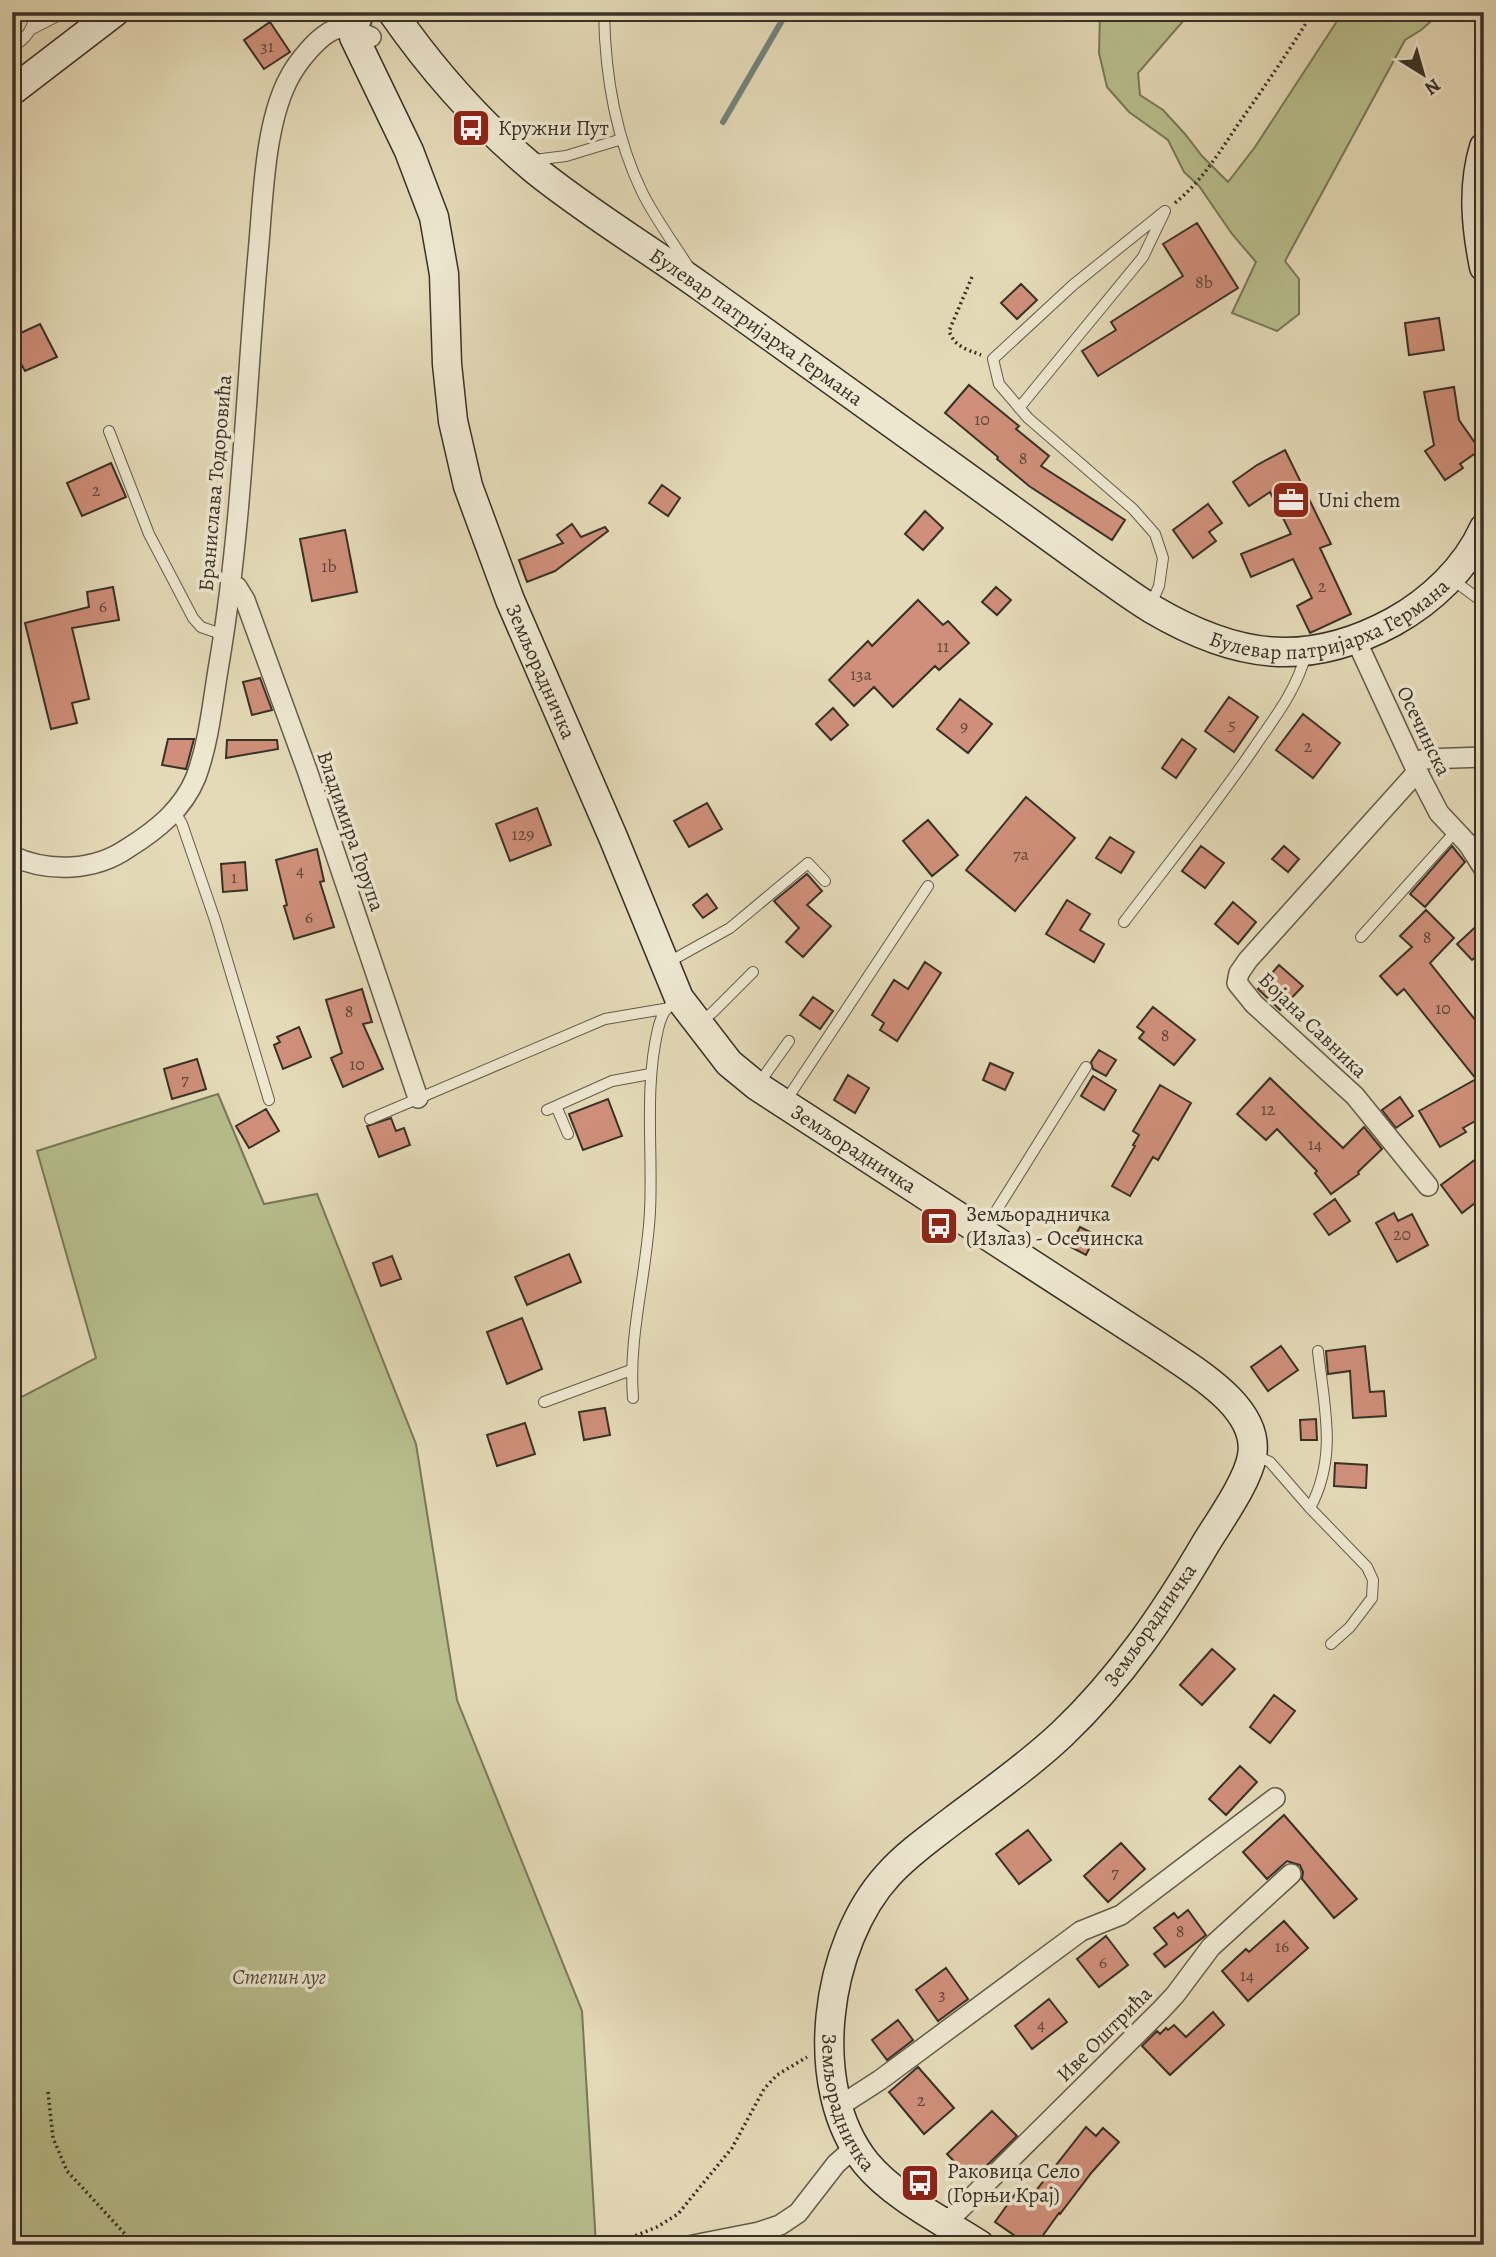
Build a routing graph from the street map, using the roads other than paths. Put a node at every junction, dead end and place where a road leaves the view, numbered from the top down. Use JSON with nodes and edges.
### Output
{"nodes":[{"id":1,"x":36,"y":12,"type":"edge"},
{"id":2,"x":65,"y":12,"type":"edge"},
{"id":3,"x":115,"y":12,"type":"edge"},
{"id":4,"x":604,"y":12,"type":"edge"},
{"id":5,"x":394,"y":15,"type":"edge"},
{"id":6,"x":31,"y":29,"type":"junction"},
{"id":7,"x":362,"y":34,"type":"edge"},
{"id":8,"x":16,"y":45,"type":"edge"},
{"id":9,"x":12,"y":53,"type":"edge"},
{"id":10,"x":12,"y":91,"type":"edge"},
{"id":11,"x":622,"y":139,"type":"junction"},
{"id":12,"x":1484,"y":147,"type":"edge"},
{"id":13,"x":525,"y":160,"type":"junction"},
{"id":14,"x":1484,"y":267,"type":"edge"},
{"id":15,"x":701,"y":286,"type":"junction"},
{"id":16,"x":1019,"y":408,"type":"junction"},
{"id":17,"x":109,"y":431,"type":"dead end"},
{"id":18,"x":1484,"y":528,"type":"edge"},
{"id":19,"x":1450,"y":577,"type":"junction"},
{"id":20,"x":231,"y":585,"type":"junction"},
{"id":21,"x":1484,"y":603,"type":"edge"},
{"id":22,"x":1150,"y":608,"type":"junction"},
{"id":23,"x":223,"y":635,"type":"junction"},
{"id":24,"x":1356,"y":640,"type":"junction"},
{"id":25,"x":1307,"y":652,"type":"junction"},
{"id":26,"x":1484,"y":757,"type":"edge"},
{"id":27,"x":1415,"y":768,"type":"junction"},
{"id":28,"x":175,"y":812,"type":"junction"},
{"id":29,"x":1455,"y":832,"type":"junction"},
{"id":30,"x":12,"y":856,"type":"edge"},
{"id":31,"x":1484,"y":869,"type":"edge"},
{"id":32,"x":825,"y":881,"type":"dead end"},
{"id":33,"x":928,"y":886,"type":"dead end"},
{"id":34,"x":1124,"y":922,"type":"dead end"},
{"id":35,"x":1361,"y":937,"type":"dead end"},
{"id":36,"x":665,"y":964,"type":"junction"},
{"id":37,"x":753,"y":972,"type":"dead end"},
{"id":38,"x":672,"y":1004,"type":"junction"},
{"id":39,"x":698,"y":1024,"type":"junction"},
{"id":40,"x":789,"y":1041,"type":"dead end"},
{"id":41,"x":1086,"y":1067,"type":"dead end"},
{"id":42,"x":650,"y":1074,"type":"junction"},
{"id":43,"x":757,"y":1086,"type":"junction"},
{"id":44,"x":418,"y":1098,"type":"junction"},
{"id":45,"x":268,"y":1100,"type":"dead end"},
{"id":46,"x":785,"y":1103,"type":"junction"},
{"id":47,"x":370,"y":1119,"type":"dead end"},
{"id":48,"x":568,"y":1134,"type":"dead end"},
{"id":49,"x":1428,"y":1186,"type":"dead end"},
{"id":50,"x":983,"y":1232,"type":"junction"},
{"id":51,"x":1318,"y":1351,"type":"dead end"},
{"id":52,"x":631,"y":1370,"type":"junction"},
{"id":53,"x":633,"y":1398,"type":"dead end"},
{"id":54,"x":544,"y":1402,"type":"dead end"},
{"id":55,"x":1253,"y":1454,"type":"junction"},
{"id":56,"x":1310,"y":1508,"type":"junction"},
{"id":57,"x":1331,"y":1644,"type":"dead end"},
{"id":58,"x":1275,"y":1798,"type":"dead end"},
{"id":59,"x":1291,"y":1874,"type":"dead end"},
{"id":60,"x":838,"y":2106,"type":"junction"},
{"id":61,"x":855,"y":2147,"type":"junction"},
{"id":62,"x":946,"y":2223,"type":"junction"},
{"id":63,"x":693,"y":2245,"type":"edge"},
{"id":64,"x":980,"y":2245,"type":"edge"}],
"edges":[{"from":1,"to":6,"type":"lane"},
{"from":2,"to":6,"type":"lane"},
{"from":3,"to":10,"type":"street"},
{"from":4,"to":11,"type":"lane"},
{"from":5,"to":7,"type":"street"},
{"from":5,"to":13,"type":"street","name":"Булевар патријарха Германа"},
{"from":6,"to":8,"type":"lane"},
{"from":7,"to":20,"type":"street","name":"Бранислава Тодоровића"},
{"from":7,"to":36,"type":"street","name":"Земљорадничка"},
{"from":8,"to":9,"type":"lane"},
{"from":11,"to":13,"type":"lane"},
{"from":11,"to":15,"type":"lane"},
{"from":12,"to":14,"type":"street"},
{"from":13,"to":15,"type":"street","name":"Булевар патријарха Германа"},
{"from":15,"to":22,"type":"street","name":"Булевар патријарха Германа"},
{"from":16,"to":16,"type":"lane"},
{"from":16,"to":22,"type":"lane"},
{"from":17,"to":23,"type":"lane"},
{"from":18,"to":19,"type":"street","name":"Булевар патријарха Германа"},
{"from":19,"to":21,"type":"lane"},
{"from":19,"to":24,"type":"street","name":"Булевар патријарха Германа"},
{"from":20,"to":23,"type":"street","name":"Бранислава Тодоровића"},
{"from":20,"to":44,"type":"street","name":"Владимира Горупа"},
{"from":22,"to":25,"type":"street","name":"Булевар патријарха Германа"},
{"from":23,"to":28,"type":"street","name":"Бранислава Тодоровића"},
{"from":24,"to":25,"type":"street","name":"Булевар патријарха Германа"},
{"from":24,"to":27,"type":"street","name":"Осечинска"},
{"from":25,"to":34,"type":"lane"},
{"from":26,"to":27,"type":"street"},
{"from":27,"to":29,"type":"street","name":"Осечинска"},
{"from":27,"to":49,"type":"street","name":"Бојана Савника"},
{"from":28,"to":30,"type":"street","name":"Бранислава Тодоровића"},
{"from":28,"to":45,"type":"lane"},
{"from":29,"to":31,"type":"street","name":"Осечинска"},
{"from":29,"to":35,"type":"lane"},
{"from":32,"to":36,"type":"lane"},
{"from":33,"to":46,"type":"lane"},
{"from":36,"to":38,"type":"street","name":"Земљорадничка"},
{"from":37,"to":39,"type":"lane"},
{"from":38,"to":39,"type":"street","name":"Земљорадничка"},
{"from":38,"to":42,"type":"lane"},
{"from":38,"to":44,"type":"lane"},
{"from":39,"to":43,"type":"street","name":"Земљорадничка"},
{"from":40,"to":43,"type":"lane"},
{"from":41,"to":50,"type":"lane"},
{"from":42,"to":48,"type":"lane"},
{"from":42,"to":52,"type":"lane"},
{"from":43,"to":46,"type":"street","name":"Земљорадничка"},
{"from":44,"to":47,"type":"lane"},
{"from":46,"to":50,"type":"street","name":"Земљорадничка"},
{"from":50,"to":55,"type":"street","name":"Земљорадничка"},
{"from":51,"to":56,"type":"lane"},
{"from":52,"to":53,"type":"lane"},
{"from":52,"to":54,"type":"lane"},
{"from":55,"to":56,"type":"lane"},
{"from":55,"to":60,"type":"street","name":"Земљорадничка"},
{"from":56,"to":57,"type":"lane"},
{"from":58,"to":60,"type":"street"},
{"from":59,"to":62,"type":"street","name":"Иве Оштрића"},
{"from":60,"to":61,"type":"street","name":"Земљорадничка"},
{"from":61,"to":62,"type":"street","name":"Земљорадничка"},
{"from":61,"to":63,"type":"street"},
{"from":62,"to":64,"type":"street","name":"Земљорадничка"}]}
